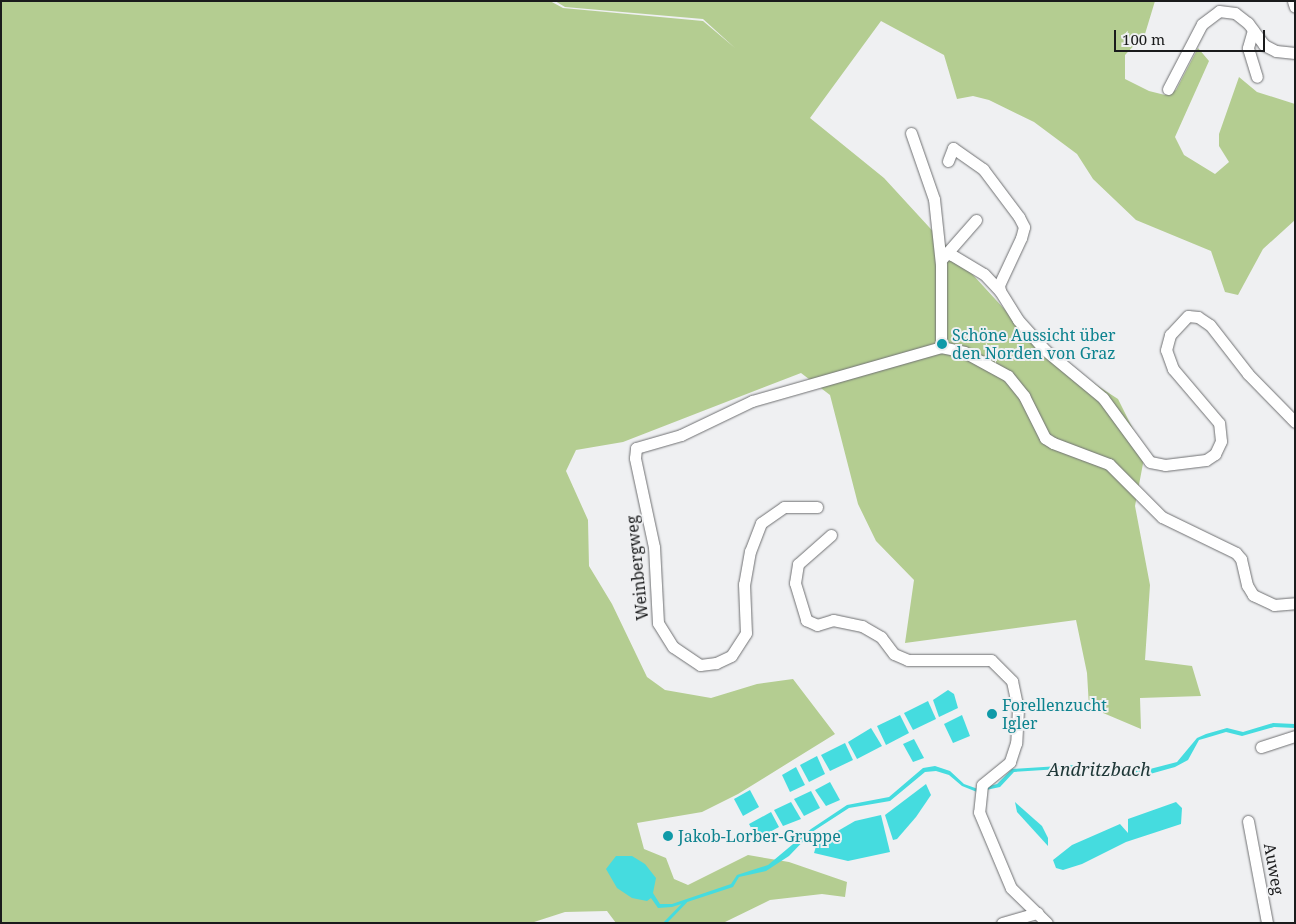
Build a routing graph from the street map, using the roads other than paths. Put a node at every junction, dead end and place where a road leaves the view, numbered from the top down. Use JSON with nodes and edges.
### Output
{"nodes":[{"id":1,"x":1293,"y":1,"type":"edge"},
{"id":2,"x":1295,"y":7,"type":"edge"},
{"id":3,"x":1253,"y":30,"type":"junction"},
{"id":4,"x":1295,"y":53,"type":"edge"},
{"id":5,"x":1257,"y":77,"type":"dead end"},
{"id":6,"x":1168,"y":88,"type":"dead end"},
{"id":7,"x":912,"y":134,"type":"dead end"},
{"id":8,"x":948,"y":161,"type":"dead end"},
{"id":9,"x":976,"y":220,"type":"dead end"},
{"id":10,"x":944,"y":256,"type":"junction"},
{"id":11,"x":1000,"y":291,"type":"junction"},
{"id":12,"x":940,"y":346,"type":"junction"},
{"id":13,"x":1295,"y":422,"type":"edge"},
{"id":14,"x":817,"y":506,"type":"dead end"},
{"id":15,"x":831,"y":535,"type":"dead end"},
{"id":16,"x":1295,"y":603,"type":"edge"},
{"id":17,"x":1295,"y":736,"type":"edge"},
{"id":18,"x":1261,"y":746,"type":"dead end"},
{"id":19,"x":1248,"y":821,"type":"dead end"},
{"id":20,"x":1038,"y":913,"type":"junction"},
{"id":21,"x":1002,"y":923,"type":"edge"},
{"id":22,"x":1047,"y":923,"type":"edge"},
{"id":23,"x":1267,"y":923,"type":"edge"}],
"edges":[{"from":1,"to":2,"type":"street"},
{"from":3,"to":4,"type":"street"},
{"from":3,"to":5,"type":"street"},
{"from":3,"to":6,"type":"street"},
{"from":7,"to":10,"type":"street"},
{"from":8,"to":11,"type":"street"},
{"from":9,"to":10,"type":"street"},
{"from":10,"to":11,"type":"street"},
{"from":10,"to":12,"type":"street"},
{"from":11,"to":13,"type":"street"},
{"from":12,"to":14,"type":"street","name":"Weinbergweg"},
{"from":12,"to":16,"type":"street"},
{"from":15,"to":20,"type":"street"},
{"from":17,"to":18,"type":"street"},
{"from":19,"to":23,"type":"street","name":"Auweg"},
{"from":20,"to":21,"type":"street"},
{"from":20,"to":22,"type":"street"}]}
